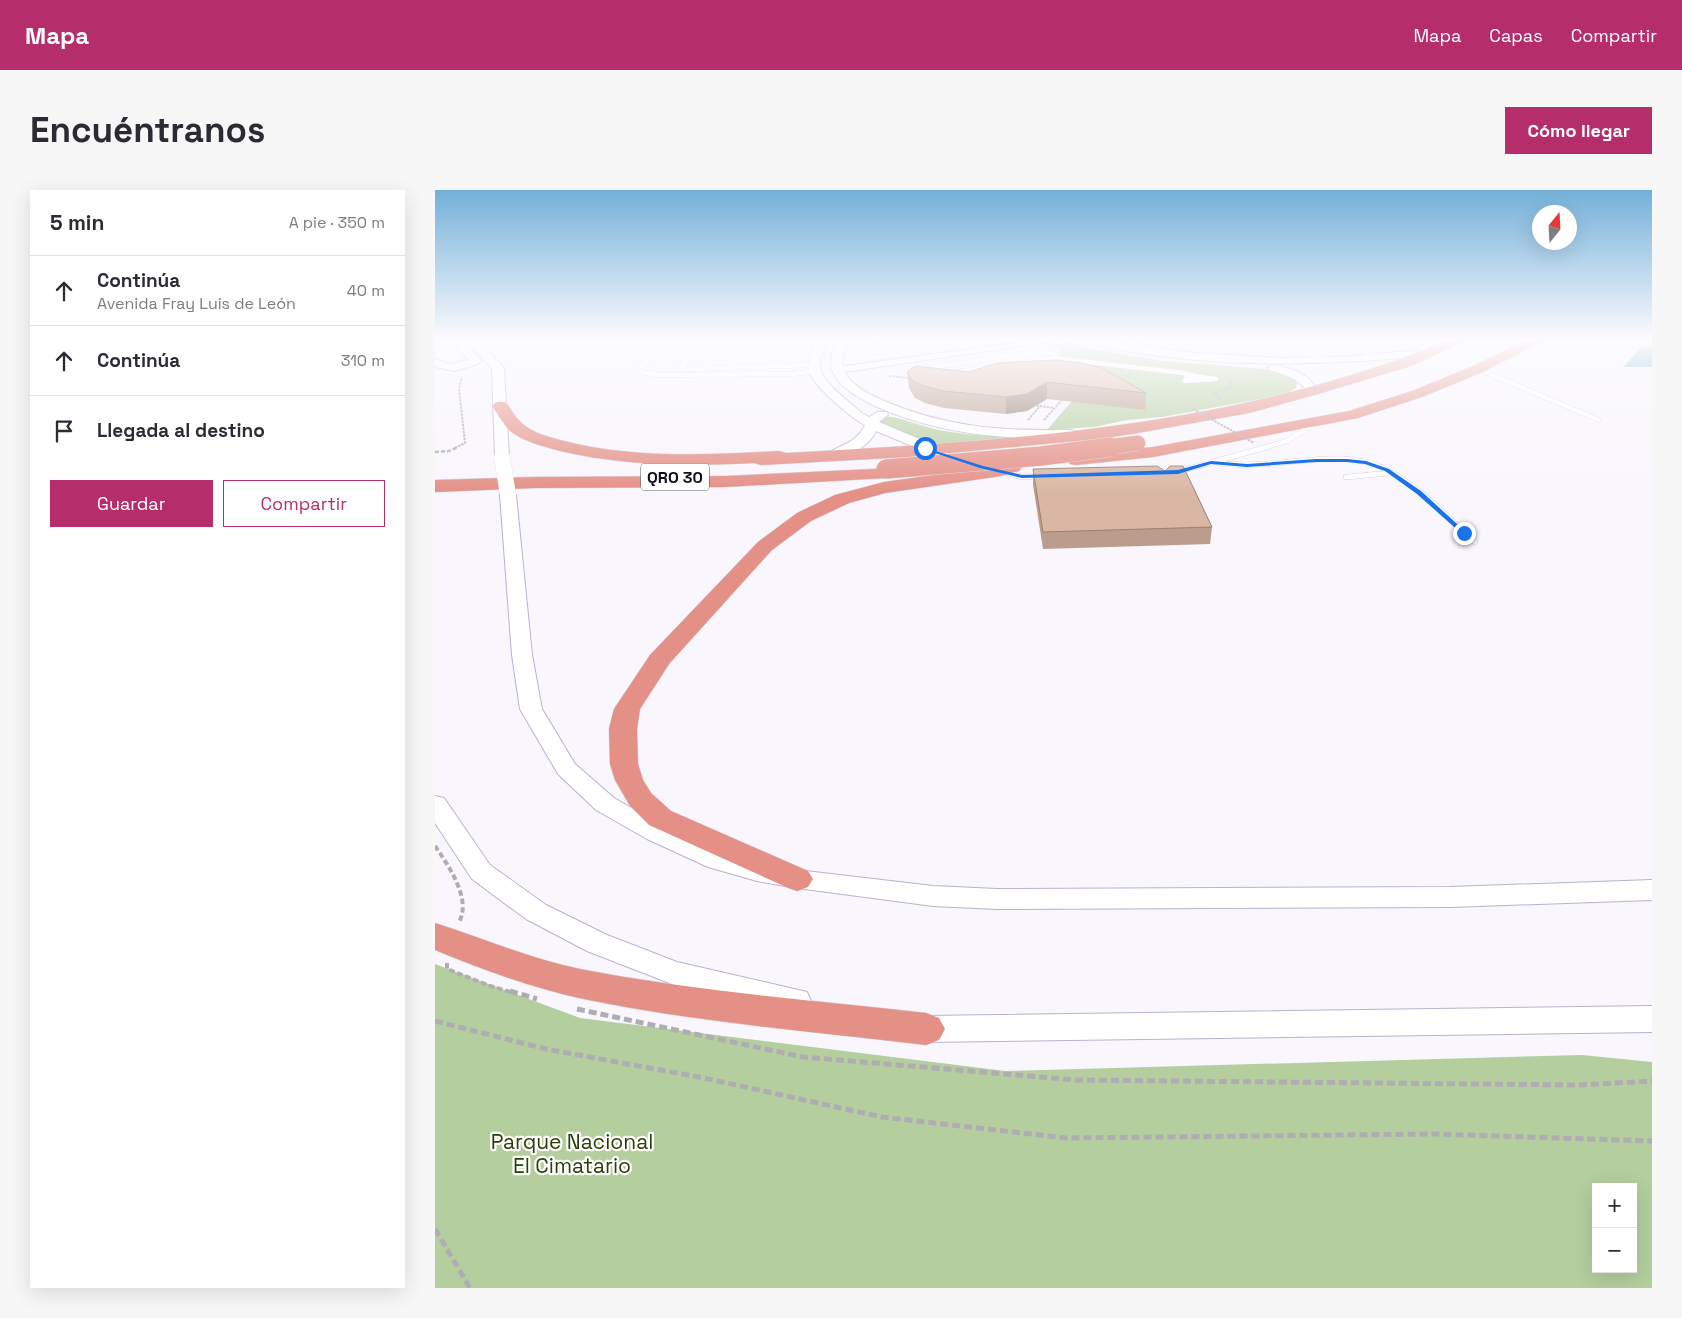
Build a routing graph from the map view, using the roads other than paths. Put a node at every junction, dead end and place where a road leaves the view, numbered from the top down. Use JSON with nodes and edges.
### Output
{"nodes":[{"id":1,"x":499,"y":391,"type":"edge"},
{"id":2,"x":832,"y":391,"type":"edge"},
{"id":3,"x":858,"y":391,"type":"edge"},
{"id":4,"x":1313,"y":391,"type":"edge"},
{"id":5,"x":1339,"y":391,"type":"edge"},
{"id":6,"x":1395,"y":391,"type":"edge"},
{"id":7,"x":1424,"y":391,"type":"edge"},
{"id":8,"x":1531,"y":391,"type":"edge"},
{"id":9,"x":500,"y":406,"type":"junction"},
{"id":10,"x":1249,"y":408,"type":"junction"},
{"id":11,"x":911,"y":415,"type":"junction"},
{"id":12,"x":1599,"y":420,"type":"dead end"},
{"id":13,"x":927,"y":422,"type":"junction"},
{"id":14,"x":872,"y":424,"type":"junction"},
{"id":15,"x":1313,"y":424,"type":"junction"},
{"id":16,"x":889,"y":432,"type":"junction"},
{"id":17,"x":1098,"y":434,"type":"junction"},
{"id":18,"x":1131,"y":441,"type":"junction"},
{"id":19,"x":928,"y":449,"type":"junction"},
{"id":20,"x":838,"y":453,"type":"junction"},
{"id":21,"x":1070,"y":461,"type":"junction"},
{"id":22,"x":1211,"y":462,"type":"junction"},
{"id":23,"x":886,"y":466,"type":"junction"},
{"id":24,"x":998,"y":468,"type":"junction"},
{"id":25,"x":599,"y":472,"type":"junction"},
{"id":26,"x":1169,"y":472,"type":"edge"},
{"id":27,"x":1178,"y":472,"type":"junction"},
{"id":28,"x":1391,"y":473,"type":"junction"},
{"id":29,"x":1052,"y":476,"type":"edge"},
{"id":30,"x":435,"y":477,"type":"edge"},
{"id":31,"x":1346,"y":477,"type":"dead end"},
{"id":32,"x":464,"y":480,"type":"junction"},
{"id":33,"x":534,"y":482,"type":"junction"},
{"id":34,"x":1175,"y":482,"type":"edge"},
{"id":35,"x":435,"y":486,"type":"edge"},
{"id":36,"x":1475,"y":542,"type":"dead end"},
{"id":37,"x":435,"y":804,"type":"edge"},
{"id":38,"x":797,"y":880,"type":"junction"},
{"id":39,"x":1652,"y":890,"type":"edge"},
{"id":40,"x":435,"y":936,"type":"edge"},
{"id":41,"x":1652,"y":1019,"type":"edge"},
{"id":42,"x":926,"y":1029,"type":"junction"}],
"edges":[{"from":1,"to":9,"type":"main road"},
{"from":2,"to":14,"type":"main road"},
{"from":3,"to":11,"type":"main road"},
{"from":4,"to":10,"type":"highway","number":"QRO 30"},
{"from":5,"to":18,"type":"highway","number":"QRO 30"},
{"from":6,"to":18,"type":"highway","number":"QRO 30"},
{"from":7,"to":15,"type":"highway","number":"QRO 30"},
{"from":8,"to":12,"type":"lane"},
{"from":9,"to":20,"type":"highway"},
{"from":9,"to":38,"type":"main road","bridge":true},
{"from":10,"to":17,"type":"highway","number":"QRO 30"},
{"from":10,"to":21,"type":"highway"},
{"from":11,"to":13,"type":"main road"},
{"from":11,"to":14,"type":"main road"},
{"from":13,"to":16,"type":"main road"},
{"from":13,"to":17,"type":"main road"},
{"from":14,"to":16,"type":"main road"},
{"from":14,"to":20,"type":"main road"},
{"from":15,"to":21,"type":"highway","number":"QRO 30"},
{"from":15,"to":22,"type":"lane"},
{"from":16,"to":19,"type":"main road"},
{"from":17,"to":19,"type":"highway","number":"QRO 30"},
{"from":18,"to":23,"type":"highway","number":"QRO 30","bridge":true},
{"from":19,"to":20,"type":"highway"},
{"from":19,"to":24,"type":"main road"},
{"from":19,"to":25,"type":"highway"},
{"from":21,"to":24,"type":"highway","number":"QRO 30"},
{"from":22,"to":27,"type":"lane"},
{"from":22,"to":28,"type":"lane"},
{"from":23,"to":25,"type":"highway","number":"QRO 30"},
{"from":23,"to":33,"type":"highway","number":"QRO 30"},
{"from":24,"to":29,"type":"lane"},
{"from":24,"to":33,"type":"highway"},
{"from":24,"to":38,"type":"highway"},
{"from":25,"to":32,"type":"highway","number":"QRO 30"},
{"from":26,"to":27,"type":"lane"},
{"from":27,"to":34,"type":"lane"},
{"from":28,"to":31,"type":"lane"},
{"from":28,"to":36,"type":"lane"},
{"from":30,"to":32,"type":"highway"},
{"from":32,"to":33,"type":"highway","number":"QRO 30"},
{"from":32,"to":35,"type":"highway"},
{"from":37,"to":42,"type":"main road"},
{"from":38,"to":39,"type":"main road"},
{"from":40,"to":42,"type":"highway"},
{"from":41,"to":42,"type":"main road"}]}
